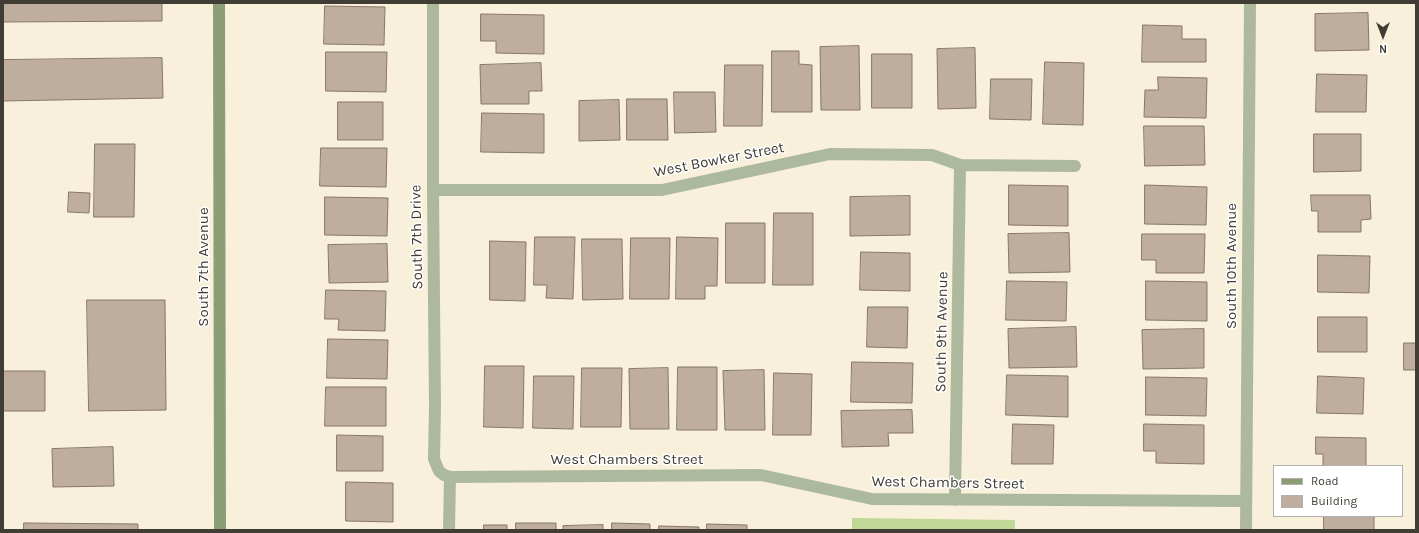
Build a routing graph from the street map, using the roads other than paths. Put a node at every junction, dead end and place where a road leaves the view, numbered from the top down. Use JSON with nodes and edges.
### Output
{"nodes":[{"id":1,"x":219,"y":3,"type":"edge"},
{"id":2,"x":433,"y":3,"type":"edge"},
{"id":3,"x":1250,"y":3,"type":"edge"},
{"id":4,"x":960,"y":165,"type":"junction"},
{"id":5,"x":1075,"y":166,"type":"dead end"},
{"id":6,"x":433,"y":190,"type":"junction"},
{"id":7,"x":450,"y":477,"type":"junction"},
{"id":8,"x":955,"y":500,"type":"junction"},
{"id":9,"x":1246,"y":501,"type":"junction"},
{"id":10,"x":220,"y":530,"type":"edge"},
{"id":11,"x":449,"y":530,"type":"edge"},
{"id":12,"x":1246,"y":530,"type":"edge"}],
"edges":[{"from":1,"to":10,"type":"main road","name":"South 7th Avenue"},
{"from":2,"to":6,"type":"street","name":"South 7th Drive"},
{"from":3,"to":9,"type":"street","name":"South 10th Avenue"},
{"from":4,"to":5,"type":"street"},
{"from":4,"to":6,"type":"street","name":"West Bowker Street"},
{"from":4,"to":8,"type":"street","name":"South 9th Avenue"},
{"from":6,"to":7,"type":"street","name":"South 7th Drive"},
{"from":7,"to":8,"type":"street","name":"West Chambers Street"},
{"from":7,"to":11,"type":"street"},
{"from":8,"to":9,"type":"street","name":"West Chambers Street"},
{"from":9,"to":12,"type":"street","name":"South 10th Avenue"}]}
